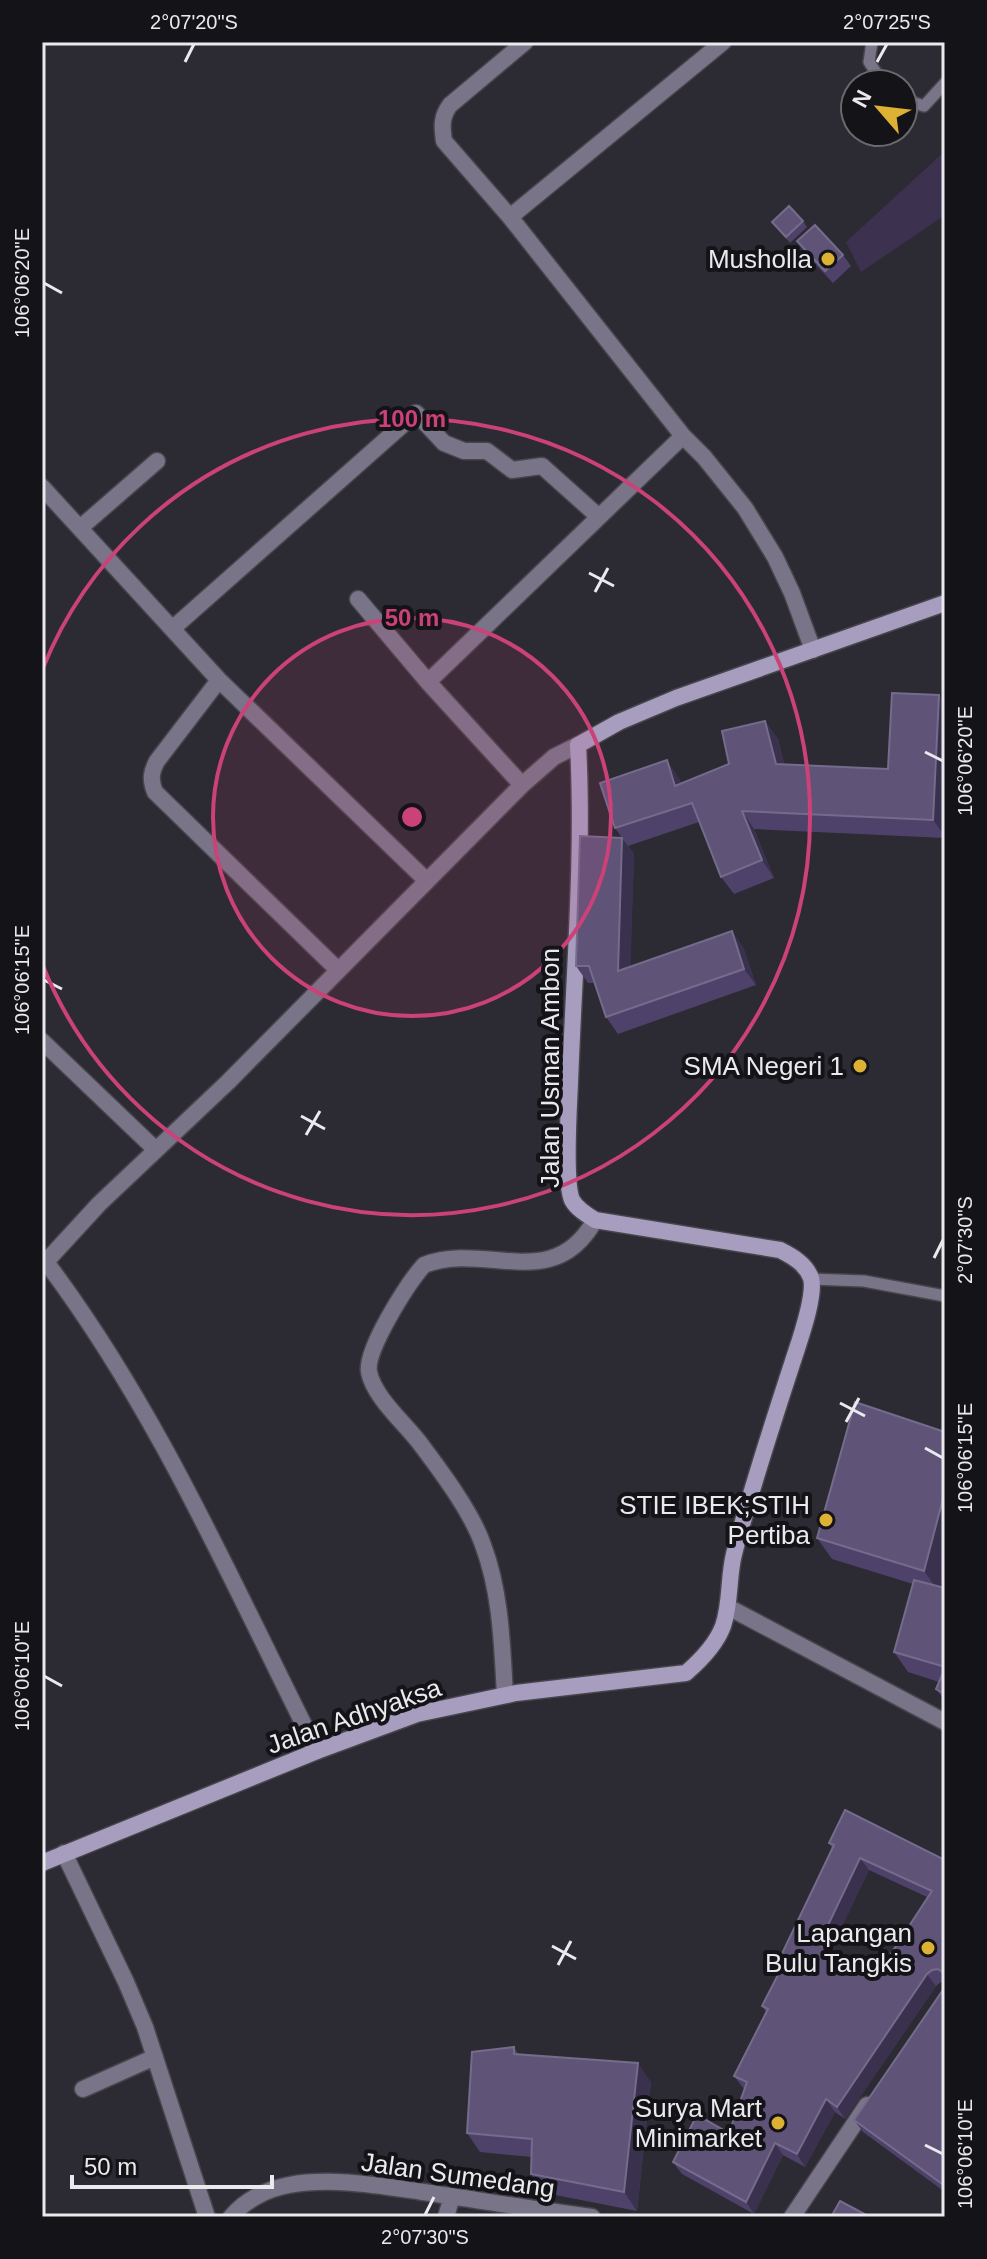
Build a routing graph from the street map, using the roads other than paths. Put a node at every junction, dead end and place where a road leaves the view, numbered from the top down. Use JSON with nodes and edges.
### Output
{"nodes":[{"id":1,"x":525,"y":42,"type":"edge"},
{"id":2,"x":723,"y":42,"type":"edge"},
{"id":3,"x":872,"y":42,"type":"edge"},
{"id":4,"x":873,"y":68,"type":"edge"},
{"id":5,"x":945,"y":83,"type":"edge"},
{"id":6,"x":919,"y":104,"type":"edge"},
{"id":7,"x":510,"y":217,"type":"junction"},
{"id":8,"x":683,"y":436,"type":"junction"},
{"id":9,"x":157,"y":461,"type":"dead end"},
{"id":10,"x":42,"y":487,"type":"edge"},
{"id":11,"x":599,"y":517,"type":"junction"},
{"id":12,"x":80,"y":528,"type":"junction"},
{"id":13,"x":358,"y":599,"type":"dead end"},
{"id":14,"x":945,"y":603,"type":"edge"},
{"id":15,"x":172,"y":629,"type":"junction"},
{"id":16,"x":813,"y":650,"type":"junction"},
{"id":17,"x":219,"y":680,"type":"junction"},
{"id":18,"x":428,"y":682,"type":"junction"},
{"id":19,"x":578,"y":745,"type":"junction"},
{"id":20,"x":522,"y":785,"type":"junction"},
{"id":21,"x":427,"y":881,"type":"junction"},
{"id":22,"x":338,"y":970,"type":"junction"},
{"id":23,"x":42,"y":1041,"type":"edge"},
{"id":24,"x":156,"y":1150,"type":"junction"},
{"id":25,"x":595,"y":1220,"type":"junction"},
{"id":26,"x":44,"y":1264,"type":"edge"},
{"id":27,"x":811,"y":1279,"type":"junction"},
{"id":28,"x":945,"y":1296,"type":"edge"},
{"id":29,"x":728,"y":1607,"type":"junction"},
{"id":30,"x":505,"y":1695,"type":"junction"},
{"id":31,"x":945,"y":1722,"type":"edge"},
{"id":32,"x":317,"y":1751,"type":"junction"},
{"id":33,"x":64,"y":1853,"type":"junction"},
{"id":34,"x":42,"y":1863,"type":"edge"},
{"id":35,"x":155,"y":2057,"type":"junction"},
{"id":36,"x":83,"y":2089,"type":"dead end"},
{"id":37,"x":876,"y":2092,"type":"edge"},
{"id":38,"x":452,"y":2196,"type":"junction"},
{"id":39,"x":207,"y":2217,"type":"edge"},
{"id":40,"x":231,"y":2217,"type":"edge"},
{"id":41,"x":446,"y":2217,"type":"edge"},
{"id":42,"x":592,"y":2217,"type":"edge"},
{"id":43,"x":792,"y":2217,"type":"edge"}],
"edges":[{"from":1,"to":7,"type":"street"},
{"from":2,"to":7,"type":"street"},
{"from":3,"to":4,"type":"lane"},
{"from":5,"to":6,"type":"lane"},
{"from":7,"to":8,"type":"street"},
{"from":8,"to":11,"type":"street"},
{"from":8,"to":16,"type":"street"},
{"from":9,"to":12,"type":"street"},
{"from":10,"to":12,"type":"street"},
{"from":11,"to":15,"type":"street"},
{"from":11,"to":18,"type":"street"},
{"from":12,"to":15,"type":"street"},
{"from":13,"to":18,"type":"street"},
{"from":14,"to":16,"type":"street"},
{"from":15,"to":17,"type":"street"},
{"from":16,"to":19,"type":"street"},
{"from":17,"to":21,"type":"street"},
{"from":17,"to":22,"type":"street"},
{"from":18,"to":20,"type":"street"},
{"from":19,"to":20,"type":"street"},
{"from":19,"to":25,"type":"street","name":"Jalan Usman Ambon"},
{"from":20,"to":21,"type":"street"},
{"from":21,"to":22,"type":"street"},
{"from":22,"to":24,"type":"street"},
{"from":23,"to":24,"type":"street"},
{"from":24,"to":26,"type":"street"},
{"from":25,"to":27,"type":"street"},
{"from":25,"to":30,"type":"street"},
{"from":26,"to":32,"type":"street"},
{"from":27,"to":28,"type":"lane"},
{"from":27,"to":29,"type":"street"},
{"from":29,"to":30,"type":"street","name":"Jalan Adhyaksa"},
{"from":29,"to":31,"type":"street"},
{"from":30,"to":32,"type":"street","name":"Jalan Adhyaksa"},
{"from":32,"to":33,"type":"street","name":"Jalan Adhyaksa"},
{"from":33,"to":34,"type":"street","name":"Jalan Adhyaksa"},
{"from":33,"to":35,"type":"street"},
{"from":35,"to":36,"type":"street"},
{"from":35,"to":39,"type":"street"},
{"from":37,"to":43,"type":"street"},
{"from":38,"to":40,"type":"street","name":"Jalan Sumedang"},
{"from":38,"to":41,"type":"street"},
{"from":38,"to":42,"type":"street","name":"Jalan Sumedang"}]}
